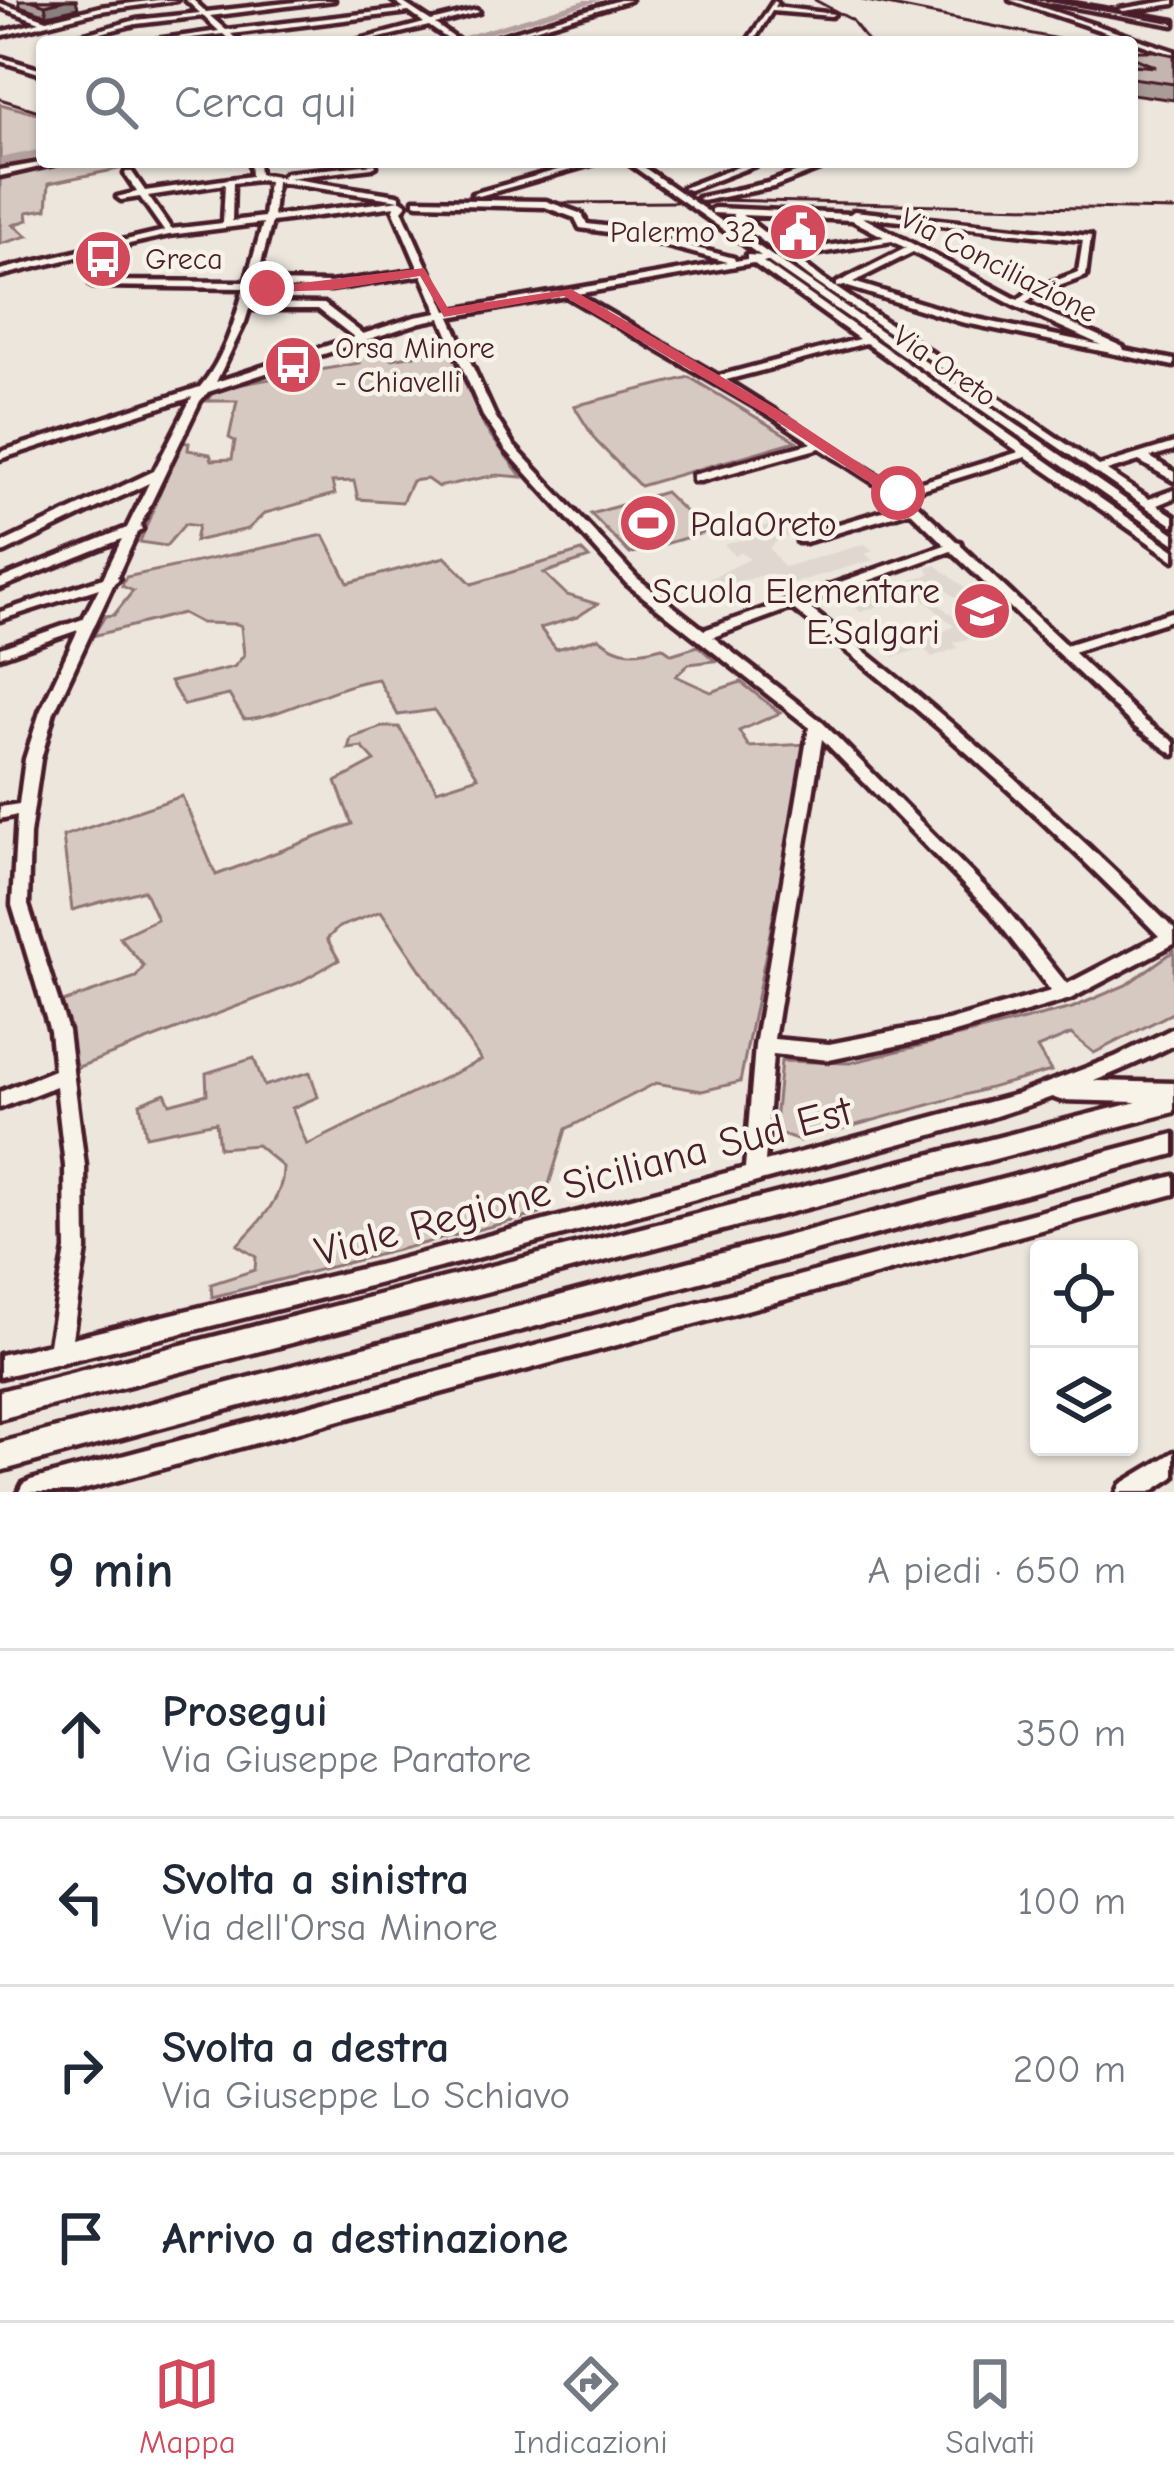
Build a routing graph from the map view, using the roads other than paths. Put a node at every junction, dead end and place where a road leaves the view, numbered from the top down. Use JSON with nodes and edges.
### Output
{"nodes":[{"id":1,"x":74,"y":0,"type":"edge"},
{"id":2,"x":174,"y":0,"type":"edge"},
{"id":3,"x":189,"y":0,"type":"edge"},
{"id":4,"x":244,"y":0,"type":"edge"},
{"id":5,"x":331,"y":0,"type":"edge"},
{"id":6,"x":395,"y":0,"type":"edge"},
{"id":7,"x":627,"y":0,"type":"edge"},
{"id":8,"x":776,"y":0,"type":"edge"},
{"id":9,"x":1035,"y":0,"type":"edge"},
{"id":10,"x":1017,"y":1,"type":"edge"},
{"id":11,"x":305,"y":2,"type":"edge"},
{"id":12,"x":1070,"y":2,"type":"edge"},
{"id":13,"x":1174,"y":2,"type":"edge"},
{"id":14,"x":20,"y":3,"type":"dead end"},
{"id":15,"x":133,"y":3,"type":"edge"},
{"id":16,"x":2,"y":8,"type":"edge"},
{"id":17,"x":255,"y":9,"type":"junction"},
{"id":18,"x":771,"y":9,"type":"junction"},
{"id":19,"x":100,"y":10,"type":"junction"},
{"id":20,"x":410,"y":10,"type":"junction"},
{"id":21,"x":1119,"y":11,"type":"junction"},
{"id":22,"x":476,"y":12,"type":"dead end"},
{"id":23,"x":204,"y":14,"type":"junction"},
{"id":24,"x":831,"y":14,"type":"dead end"},
{"id":25,"x":330,"y":20,"type":"junction"},
{"id":26,"x":143,"y":21,"type":"junction"},
{"id":27,"x":42,"y":23,"type":"junction"},
{"id":28,"x":1174,"y":23,"type":"edge"},
{"id":29,"x":430,"y":24,"type":"junction"},
{"id":30,"x":275,"y":26,"type":"junction"},
{"id":31,"x":224,"y":33,"type":"junction"},
{"id":32,"x":0,"y":34,"type":"edge"},
{"id":33,"x":347,"y":34,"type":"dead end"},
{"id":34,"x":75,"y":36,"type":"edge"},
{"id":35,"x":87,"y":36,"type":"edge"},
{"id":36,"x":156,"y":36,"type":"edge"},
{"id":37,"x":200,"y":36,"type":"edge"},
{"id":38,"x":228,"y":36,"type":"edge"},
{"id":39,"x":286,"y":36,"type":"edge"},
{"id":40,"x":380,"y":36,"type":"edge"},
{"id":41,"x":448,"y":36,"type":"edge"},
{"id":42,"x":504,"y":36,"type":"edge"},
{"id":43,"x":754,"y":36,"type":"edge"},
{"id":44,"x":1123,"y":36,"type":"edge"},
{"id":45,"x":1138,"y":41,"type":"edge"},
{"id":46,"x":1174,"y":53,"type":"edge"},
{"id":47,"x":0,"y":58,"type":"edge"},
{"id":48,"x":36,"y":64,"type":"edge"},
{"id":49,"x":26,"y":67,"type":"junction"},
{"id":50,"x":36,"y":70,"type":"edge"},
{"id":51,"x":36,"y":166,"type":"edge"},
{"id":52,"x":178,"y":168,"type":"edge"},
{"id":53,"x":257,"y":168,"type":"edge"},
{"id":54,"x":285,"y":168,"type":"edge"},
{"id":55,"x":312,"y":168,"type":"edge"},
{"id":56,"x":344,"y":168,"type":"edge"},
{"id":57,"x":374,"y":168,"type":"edge"},
{"id":58,"x":535,"y":168,"type":"edge"},
{"id":59,"x":577,"y":168,"type":"edge"},
{"id":60,"x":641,"y":168,"type":"edge"},
{"id":61,"x":742,"y":168,"type":"edge"},
{"id":62,"x":817,"y":168,"type":"edge"},
{"id":63,"x":0,"y":172,"type":"edge"},
{"id":64,"x":129,"y":174,"type":"dead end"},
{"id":65,"x":263,"y":178,"type":"junction"},
{"id":66,"x":287,"y":178,"type":"junction"},
{"id":67,"x":548,"y":178,"type":"junction"},
{"id":68,"x":229,"y":180,"type":"junction"},
{"id":69,"x":514,"y":186,"type":"junction"},
{"id":70,"x":667,"y":187,"type":"junction"},
{"id":71,"x":189,"y":188,"type":"junction"},
{"id":72,"x":687,"y":188,"type":"junction"},
{"id":73,"x":142,"y":193,"type":"junction"},
{"id":74,"x":354,"y":193,"type":"junction"},
{"id":75,"x":121,"y":196,"type":"dead end"},
{"id":76,"x":534,"y":197,"type":"dead end"},
{"id":77,"x":418,"y":199,"type":"junction"},
{"id":78,"x":401,"y":201,"type":"junction"},
{"id":79,"x":701,"y":204,"type":"junction"},
{"id":80,"x":737,"y":212,"type":"junction"},
{"id":81,"x":826,"y":213,"type":"junction"},
{"id":82,"x":713,"y":214,"type":"junction"},
{"id":83,"x":899,"y":216,"type":"junction"},
{"id":84,"x":268,"y":220,"type":"junction"},
{"id":85,"x":227,"y":224,"type":"junction"},
{"id":86,"x":170,"y":232,"type":"junction"},
{"id":87,"x":895,"y":240,"type":"junction"},
{"id":88,"x":127,"y":241,"type":"junction"},
{"id":89,"x":912,"y":248,"type":"junction"},
{"id":90,"x":789,"y":255,"type":"junction"},
{"id":91,"x":768,"y":258,"type":"junction"},
{"id":92,"x":754,"y":260,"type":"junction"},
{"id":93,"x":736,"y":263,"type":"junction"},
{"id":94,"x":424,"y":272,"type":"junction"},
{"id":95,"x":0,"y":273,"type":"edge"},
{"id":96,"x":820,"y":281,"type":"junction"},
{"id":97,"x":848,"y":284,"type":"junction"},
{"id":98,"x":250,"y":289,"type":"junction"},
{"id":99,"x":566,"y":292,"type":"junction"},
{"id":100,"x":1019,"y":304,"type":"junction"},
{"id":101,"x":245,"y":306,"type":"junction"},
{"id":102,"x":444,"y":313,"type":"junction"},
{"id":103,"x":360,"y":337,"type":"junction"},
{"id":104,"x":867,"y":340,"type":"junction"},
{"id":105,"x":1119,"y":350,"type":"junction"},
{"id":106,"x":1174,"y":363,"type":"edge"},
{"id":107,"x":715,"y":380,"type":"junction"},
{"id":108,"x":203,"y":388,"type":"junction"},
{"id":109,"x":820,"y":443,"type":"junction"},
{"id":110,"x":1174,"y":446,"type":"edge"},
{"id":111,"x":1027,"y":453,"type":"junction"},
{"id":112,"x":0,"y":456,"type":"edge"},
{"id":113,"x":1141,"y":457,"type":"junction"},
{"id":114,"x":1098,"y":470,"type":"junction"},
{"id":115,"x":160,"y":473,"type":"junction"},
{"id":116,"x":1174,"y":477,"type":"edge"},
{"id":117,"x":697,"y":478,"type":"dead end"},
{"id":118,"x":898,"y":493,"type":"junction"},
{"id":119,"x":1174,"y":494,"type":"edge"},
{"id":120,"x":1147,"y":504,"type":"junction"},
{"id":121,"x":913,"y":506,"type":"junction"},
{"id":122,"x":1174,"y":522,"type":"edge"},
{"id":123,"x":136,"y":529,"type":"junction"},
{"id":124,"x":802,"y":539,"type":"dead end"},
{"id":125,"x":1174,"y":539,"type":"edge"},
{"id":126,"x":956,"y":545,"type":"junction"},
{"id":127,"x":0,"y":548,"type":"edge"},
{"id":128,"x":1174,"y":556,"type":"edge"},
{"id":129,"x":4,"y":578,"type":"edge"},
{"id":130,"x":112,"y":579,"type":"junction"},
{"id":131,"x":794,"y":603,"type":"junction"},
{"id":132,"x":1174,"y":615,"type":"edge"},
{"id":133,"x":0,"y":616,"type":"edge"},
{"id":134,"x":89,"y":622,"type":"junction"},
{"id":135,"x":702,"y":636,"type":"junction"},
{"id":136,"x":0,"y":652,"type":"edge"},
{"id":137,"x":1063,"y":652,"type":"junction"},
{"id":138,"x":817,"y":725,"type":"junction"},
{"id":139,"x":1174,"y":750,"type":"edge"},
{"id":140,"x":26,"y":808,"type":"junction"},
{"id":141,"x":0,"y":813,"type":"edge"},
{"id":142,"x":1172,"y":937,"type":"edge"},
{"id":143,"x":1064,"y":994,"type":"junction"},
{"id":144,"x":1174,"y":1036,"type":"edge"},
{"id":145,"x":764,"y":1046,"type":"junction"},
{"id":146,"x":64,"y":1074,"type":"junction"},
{"id":147,"x":1060,"y":1090,"type":"junction"},
{"id":148,"x":1174,"y":1097,"type":"edge"},
{"id":149,"x":0,"y":1100,"type":"edge"},
{"id":150,"x":1174,"y":1144,"type":"edge"},
{"id":151,"x":1174,"y":1154,"type":"edge"},
{"id":152,"x":1128,"y":1156,"type":"junction"},
{"id":153,"x":754,"y":1174,"type":"junction"},
{"id":154,"x":1174,"y":1185,"type":"edge"},
{"id":155,"x":59,"y":1352,"type":"junction"},
{"id":156,"x":0,"y":1366,"type":"edge"},
{"id":157,"x":0,"y":1405,"type":"edge"},
{"id":158,"x":0,"y":1457,"type":"edge"},
{"id":159,"x":1174,"y":1464,"type":"edge"},
{"id":160,"x":34,"y":1492,"type":"edge"},
{"id":161,"x":1129,"y":1492,"type":"edge"}],
"edges":[{"from":1,"to":19,"type":"street"},
{"from":2,"to":15,"type":"street"},
{"from":3,"to":23,"type":"street"},
{"from":4,"to":17,"type":"street"},
{"from":5,"to":11,"type":"street"},
{"from":6,"to":20,"type":"street"},
{"from":7,"to":42,"type":"street"},
{"from":8,"to":18,"type":"street"},
{"from":9,"to":21,"type":"street"},
{"from":10,"to":44,"type":"street"},
{"from":11,"to":17,"type":"street"},
{"from":11,"to":25,"type":"street"},
{"from":12,"to":21,"type":"street"},
{"from":13,"to":21,"type":"street"},
{"from":14,"to":16,"type":"street"},
{"from":15,"to":19,"type":"street"},
{"from":15,"to":26,"type":"street"},
{"from":16,"to":27,"type":"street"},
{"from":17,"to":23,"type":"street"},
{"from":17,"to":30,"type":"street"},
{"from":18,"to":24,"type":"street"},
{"from":18,"to":43,"type":"street"},
{"from":19,"to":26,"type":"street"},
{"from":19,"to":27,"type":"street"},
{"from":20,"to":25,"type":"street"},
{"from":20,"to":29,"type":"street"},
{"from":21,"to":28,"type":"street"},
{"from":22,"to":29,"type":"street"},
{"from":23,"to":26,"type":"street"},
{"from":23,"to":31,"type":"street"},
{"from":25,"to":30,"type":"street"},
{"from":25,"to":33,"type":"street"},
{"from":26,"to":35,"type":"street"},
{"from":26,"to":36,"type":"street"},
{"from":27,"to":32,"type":"street"},
{"from":27,"to":34,"type":"street"},
{"from":29,"to":40,"type":"street"},
{"from":29,"to":41,"type":"street"},
{"from":30,"to":31,"type":"street"},
{"from":30,"to":39,"type":"street"},
{"from":31,"to":37,"type":"street"},
{"from":31,"to":38,"type":"street"},
{"from":45,"to":46,"type":"street"},
{"from":47,"to":49,"type":"street"},
{"from":48,"to":49,"type":"street"},
{"from":49,"to":50,"type":"street"},
{"from":51,"to":63,"type":"street"},
{"from":52,"to":71,"type":"street"},
{"from":53,"to":65,"type":"street"},
{"from":54,"to":66,"type":"street"},
{"from":55,"to":66,"type":"street"},
{"from":56,"to":74,"type":"street"},
{"from":57,"to":78,"type":"street"},
{"from":58,"to":67,"type":"street"},
{"from":59,"to":67,"type":"street"},
{"from":60,"to":70,"type":"street","name":"Via Oreto"},
{"from":61,"to":72,"type":"street"},
{"from":62,"to":79,"type":"street"},
{"from":64,"to":73,"type":"street"},
{"from":65,"to":66,"type":"street"},
{"from":65,"to":68,"type":"street"},
{"from":65,"to":84,"type":"street"},
{"from":66,"to":74,"type":"street"},
{"from":67,"to":69,"type":"street"},
{"from":68,"to":71,"type":"street"},
{"from":68,"to":85,"type":"street"},
{"from":69,"to":76,"type":"street"},
{"from":69,"to":77,"type":"street"},
{"from":70,"to":72,"type":"street"},
{"from":70,"to":79,"type":"street","name":"Via Oreto"},
{"from":71,"to":73,"type":"street"},
{"from":72,"to":79,"type":"street","name":"Via Oreto"},
{"from":73,"to":75,"type":"street"},
{"from":73,"to":86,"type":"street"},
{"from":74,"to":78,"type":"street"},
{"from":77,"to":78,"type":"street"},
{"from":77,"to":93,"type":"street"},
{"from":78,"to":84,"type":"street"},
{"from":78,"to":94,"type":"street"},
{"from":79,"to":82,"type":"street","name":"Via Oreto"},
{"from":79,"to":92,"type":"street","name":"Via Oreto"},
{"from":80,"to":81,"type":"street","name":"Via Conciliazione"},
{"from":80,"to":82,"type":"street","name":"Via Conciliazione"},
{"from":80,"to":90,"type":"street","name":"Via Oreto"},
{"from":81,"to":83,"type":"street"},
{"from":81,"to":87,"type":"street","name":"Via Conciliazione"},
{"from":82,"to":91,"type":"street","name":"Via Oreto"},
{"from":83,"to":87,"type":"street"},
{"from":83,"to":100,"type":"street"},
{"from":84,"to":85,"type":"street"},
{"from":84,"to":98,"type":"street"},
{"from":85,"to":86,"type":"street"},
{"from":86,"to":88,"type":"street"},
{"from":87,"to":89,"type":"street","name":"Via Conciliazione"},
{"from":87,"to":90,"type":"street"},
{"from":88,"to":95,"type":"street"},
{"from":88,"to":98,"type":"street"},
{"from":89,"to":97,"type":"street"},
{"from":89,"to":100,"type":"street","name":"Via Conciliazione"},
{"from":90,"to":96,"type":"street","name":"Via Oreto"},
{"from":91,"to":92,"type":"street"},
{"from":91,"to":125,"type":"street","name":"Via Oreto"},
{"from":92,"to":93,"type":"street"},
{"from":92,"to":104,"type":"street","name":"Via Oreto"},
{"from":93,"to":99,"type":"street"},
{"from":94,"to":98,"type":"street"},
{"from":94,"to":102,"type":"street"},
{"from":96,"to":97,"type":"street"},
{"from":96,"to":114,"type":"street","name":"Via Oreto"},
{"from":97,"to":105,"type":"street"},
{"from":98,"to":101,"type":"street"},
{"from":99,"to":102,"type":"street"},
{"from":99,"to":107,"type":"street"},
{"from":100,"to":105,"type":"street","name":"Via Conciliazione"},
{"from":101,"to":103,"type":"street"},
{"from":101,"to":108,"type":"street"},
{"from":102,"to":103,"type":"street"},
{"from":102,"to":135,"type":"street"},
{"from":103,"to":108,"type":"street"},
{"from":104,"to":107,"type":"street"},
{"from":104,"to":111,"type":"street","name":"Via Oreto"},
{"from":105,"to":106,"type":"street"},
{"from":107,"to":109,"type":"street"},
{"from":108,"to":112,"type":"street"},
{"from":108,"to":115,"type":"street"},
{"from":109,"to":117,"type":"street"},
{"from":109,"to":118,"type":"street"},
{"from":110,"to":113,"type":"street"},
{"from":111,"to":118,"type":"street"},
{"from":111,"to":128,"type":"street","name":"Via Oreto"},
{"from":113,"to":114,"type":"street"},
{"from":113,"to":116,"type":"street"},
{"from":114,"to":120,"type":"street","name":"Via Oreto"},
{"from":115,"to":123,"type":"street"},
{"from":115,"to":127,"type":"street"},
{"from":118,"to":121,"type":"street"},
{"from":119,"to":120,"type":"street"},
{"from":120,"to":122,"type":"street","name":"Via Oreto"},
{"from":121,"to":124,"type":"street"},
{"from":121,"to":126,"type":"street"},
{"from":123,"to":129,"type":"street"},
{"from":123,"to":130,"type":"street"},
{"from":126,"to":131,"type":"street"},
{"from":126,"to":137,"type":"street"},
{"from":130,"to":133,"type":"street"},
{"from":130,"to":134,"type":"street"},
{"from":131,"to":135,"type":"street"},
{"from":131,"to":142,"type":"street"},
{"from":132,"to":137,"type":"street"},
{"from":134,"to":136,"type":"street"},
{"from":134,"to":140,"type":"street"},
{"from":135,"to":138,"type":"street"},
{"from":137,"to":139,"type":"street"},
{"from":138,"to":143,"type":"street"},
{"from":138,"to":145,"type":"street"},
{"from":140,"to":141,"type":"street"},
{"from":140,"to":146,"type":"street"},
{"from":142,"to":143,"type":"street"},
{"from":143,"to":145,"type":"street"},
{"from":144,"to":147,"type":"street","name":"Viale Regione Siciliana Sud Est"},
{"from":145,"to":153,"type":"street"},
{"from":146,"to":149,"type":"street"},
{"from":146,"to":155,"type":"street"},
{"from":147,"to":148,"type":"main road"},
{"from":147,"to":153,"type":"street","name":"Viale Regione Siciliana Sud Est"},
{"from":148,"to":157,"type":"main road","name":"Viale Regione Siciliana Sud Est"},
{"from":150,"to":152,"type":"main road"},
{"from":151,"to":152,"type":"main road"},
{"from":152,"to":158,"type":"main road"},
{"from":153,"to":155,"type":"street","name":"Viale Regione Siciliana Sud Est"},
{"from":154,"to":160,"type":"street"},
{"from":155,"to":156,"type":"street","name":"Viale Regione Siciliana Sud Est"},
{"from":159,"to":161,"type":"street"}]}
